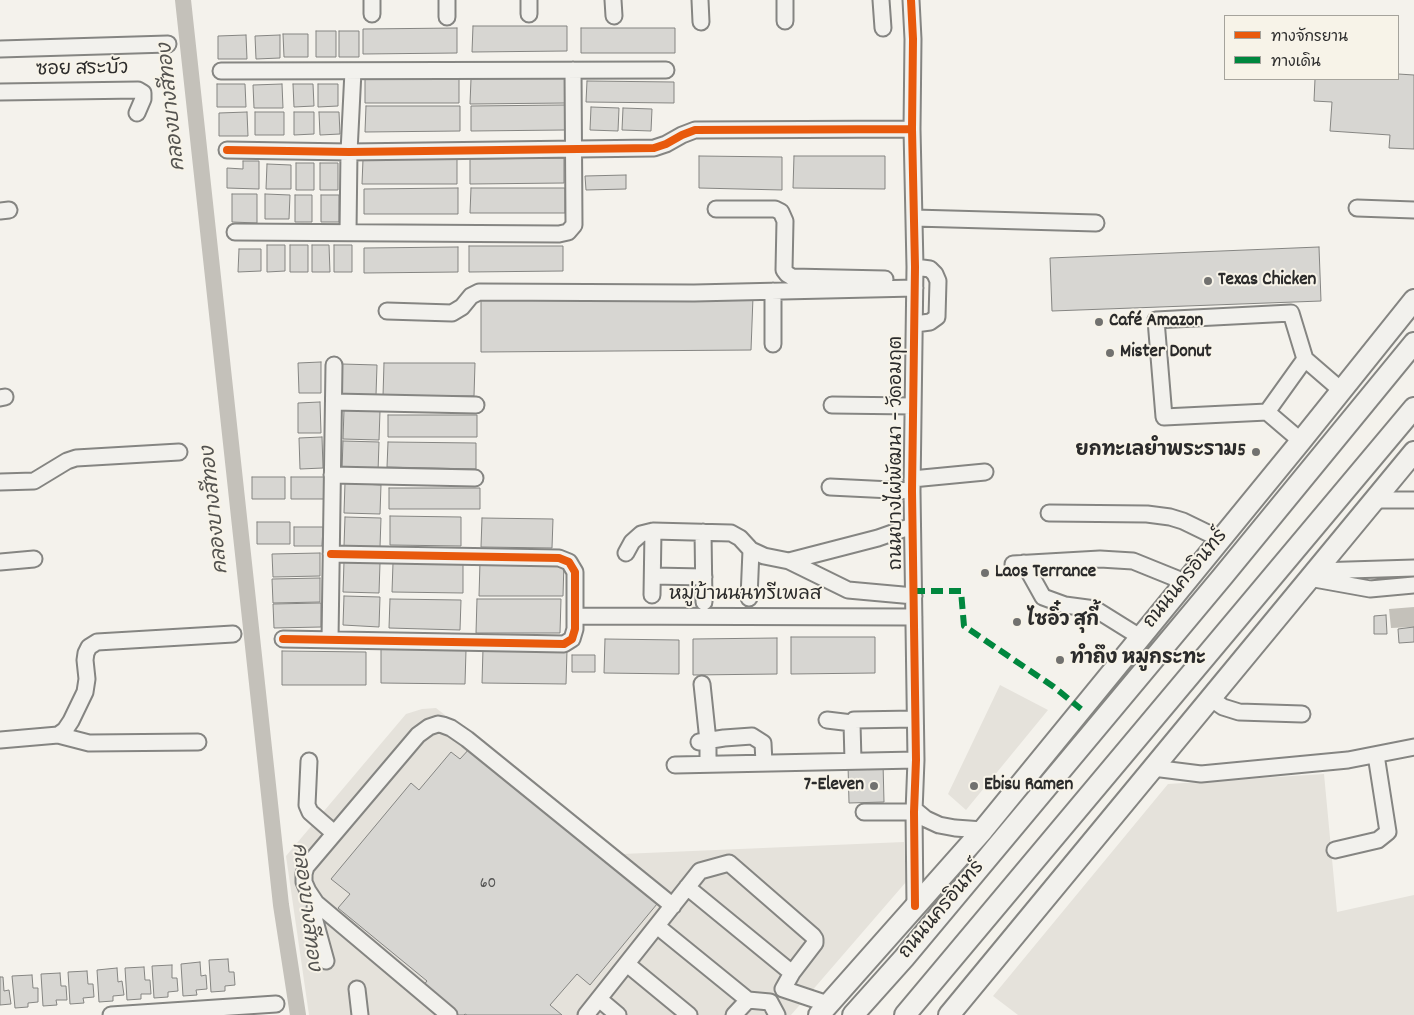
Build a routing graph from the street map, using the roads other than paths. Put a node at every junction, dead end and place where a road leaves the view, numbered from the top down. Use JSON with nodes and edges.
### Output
{"nodes":[{"id":1,"x":447,"y":0,"type":"edge"},
{"id":2,"x":613,"y":0,"type":"edge"},
{"id":3,"x":700,"y":0,"type":"edge"},
{"id":4,"x":785,"y":0,"type":"edge"},
{"id":5,"x":882,"y":0,"type":"edge"},
{"id":6,"x":911,"y":0,"type":"edge"},
{"id":7,"x":614,"y":16,"type":"dead end"},
{"id":8,"x":447,"y":17,"type":"dead end"},
{"id":9,"x":785,"y":21,"type":"dead end"},
{"id":10,"x":701,"y":22,"type":"dead end"},
{"id":11,"x":883,"y":28,"type":"dead end"},
{"id":12,"x":168,"y":44,"type":"dead end"},
{"id":13,"x":0,"y":49,"type":"edge"},
{"id":14,"x":573,"y":70,"type":"junction"},
{"id":15,"x":666,"y":70,"type":"dead end"},
{"id":16,"x":222,"y":71,"type":"dead end"},
{"id":17,"x":353,"y":71,"type":"junction"},
{"id":18,"x":0,"y":92,"type":"edge"},
{"id":19,"x":137,"y":113,"type":"dead end"},
{"id":20,"x":912,"y":129,"type":"junction"},
{"id":21,"x":574,"y":148,"type":"junction"},
{"id":22,"x":227,"y":150,"type":"dead end"},
{"id":23,"x":349,"y":152,"type":"junction"},
{"id":24,"x":1357,"y":208,"type":"dead end"},
{"id":25,"x":716,"y":209,"type":"dead end"},
{"id":26,"x":1414,"y":210,"type":"edge"},
{"id":27,"x":914,"y":218,"type":"junction"},
{"id":28,"x":1096,"y":223,"type":"dead end"},
{"id":29,"x":235,"y":232,"type":"dead end"},
{"id":30,"x":348,"y":232,"type":"junction"},
{"id":31,"x":915,"y":278,"type":"junction"},
{"id":32,"x":773,"y":291,"type":"junction"},
{"id":33,"x":1414,"y":300,"type":"edge"},
{"id":34,"x":388,"y":311,"type":"dead end"},
{"id":35,"x":915,"y":324,"type":"junction"},
{"id":36,"x":1414,"y":343,"type":"edge"},
{"id":37,"x":773,"y":344,"type":"dead end"},
{"id":38,"x":1305,"y":359,"type":"junction"},
{"id":39,"x":334,"y":365,"type":"dead end"},
{"id":40,"x":1342,"y":391,"type":"junction"},
{"id":41,"x":334,"y":402,"type":"junction"},
{"id":42,"x":476,"y":405,"type":"dead end"},
{"id":43,"x":832,"y":405,"type":"dead end"},
{"id":44,"x":913,"y":406,"type":"junction"},
{"id":45,"x":1414,"y":408,"type":"edge"},
{"id":46,"x":1267,"y":412,"type":"junction"},
{"id":47,"x":1414,"y":425,"type":"edge"},
{"id":48,"x":1301,"y":441,"type":"junction"},
{"id":49,"x":179,"y":452,"type":"dead end"},
{"id":50,"x":1414,"y":452,"type":"edge"},
{"id":51,"x":985,"y":472,"type":"dead end"},
{"id":52,"x":332,"y":475,"type":"junction"},
{"id":53,"x":1358,"y":477,"type":"junction"},
{"id":54,"x":476,"y":478,"type":"dead end"},
{"id":55,"x":0,"y":482,"type":"edge"},
{"id":56,"x":912,"y":485,"type":"junction"},
{"id":57,"x":830,"y":486,"type":"dead end"},
{"id":58,"x":1374,"y":500,"type":"junction"},
{"id":59,"x":1414,"y":500,"type":"edge"},
{"id":60,"x":1049,"y":513,"type":"dead end"},
{"id":61,"x":912,"y":526,"type":"junction"},
{"id":62,"x":653,"y":531,"type":"junction"},
{"id":63,"x":703,"y":532,"type":"junction"},
{"id":64,"x":1220,"y":539,"type":"junction"},
{"id":65,"x":751,"y":550,"type":"junction"},
{"id":66,"x":626,"y":553,"type":"dead end"},
{"id":67,"x":331,"y":554,"type":"junction"},
{"id":68,"x":34,"y":559,"type":"dead end"},
{"id":69,"x":789,"y":561,"type":"junction"},
{"id":70,"x":0,"y":562,"type":"edge"},
{"id":71,"x":1414,"y":568,"type":"edge"},
{"id":72,"x":1313,"y":574,"type":"junction"},
{"id":73,"x":653,"y":576,"type":"junction"},
{"id":74,"x":704,"y":577,"type":"junction"},
{"id":75,"x":1185,"y":582,"type":"junction"},
{"id":76,"x":1414,"y":585,"type":"edge"},
{"id":77,"x":652,"y":595,"type":"dead end"},
{"id":78,"x":914,"y":596,"type":"junction"},
{"id":79,"x":749,"y":598,"type":"dead end"},
{"id":80,"x":704,"y":602,"type":"dead end"},
{"id":81,"x":575,"y":616,"type":"junction"},
{"id":82,"x":914,"y":617,"type":"junction"},
{"id":83,"x":233,"y":634,"type":"dead end"},
{"id":84,"x":1140,"y":637,"type":"junction"},
{"id":85,"x":283,"y":639,"type":"dead end"},
{"id":86,"x":330,"y":640,"type":"junction"},
{"id":87,"x":702,"y":684,"type":"dead end"},
{"id":88,"x":1210,"y":698,"type":"junction"},
{"id":89,"x":1302,"y":714,"type":"dead end"},
{"id":90,"x":915,"y":719,"type":"junction"},
{"id":91,"x":827,"y":720,"type":"dead end"},
{"id":92,"x":852,"y":723,"type":"junction"},
{"id":93,"x":58,"y":735,"type":"junction"},
{"id":94,"x":0,"y":740,"type":"edge"},
{"id":95,"x":703,"y":741,"type":"junction"},
{"id":96,"x":198,"y":742,"type":"dead end"},
{"id":97,"x":1414,"y":747,"type":"edge"},
{"id":98,"x":1376,"y":755,"type":"junction"},
{"id":99,"x":916,"y":760,"type":"junction"},
{"id":100,"x":309,"y":761,"type":"dead end"},
{"id":101,"x":853,"y":761,"type":"junction"},
{"id":102,"x":764,"y":763,"type":"junction"},
{"id":103,"x":708,"y":764,"type":"junction"},
{"id":104,"x":675,"y":765,"type":"dead end"},
{"id":105,"x":1153,"y":768,"type":"junction"},
{"id":106,"x":914,"y":810,"type":"junction"},
{"id":107,"x":864,"y":812,"type":"dead end"},
{"id":108,"x":983,"y":830,"type":"junction"},
{"id":109,"x":334,"y":833,"type":"junction"},
{"id":110,"x":1335,"y":850,"type":"dead end"},
{"id":111,"x":687,"y":887,"type":"junction"},
{"id":112,"x":316,"y":902,"type":"junction"},
{"id":113,"x":673,"y":906,"type":"junction"},
{"id":114,"x":915,"y":906,"type":"junction"},
{"id":115,"x":657,"y":926,"type":"junction"},
{"id":116,"x":326,"y":961,"type":"dead end"},
{"id":117,"x":627,"y":964,"type":"junction"},
{"id":118,"x":792,"y":973,"type":"junction"},
{"id":119,"x":356,"y":989,"type":"dead end"},
{"id":120,"x":599,"y":999,"type":"junction"},
{"id":121,"x":748,"y":1000,"type":"junction"},
{"id":122,"x":276,"y":1004,"type":"dead end"},
{"id":123,"x":823,"y":1010,"type":"edge"},
{"id":124,"x":111,"y":1015,"type":"edge"},
{"id":125,"x":360,"y":1015,"type":"edge"},
{"id":126,"x":449,"y":1015,"type":"edge"},
{"id":127,"x":586,"y":1015,"type":"edge"},
{"id":128,"x":618,"y":1015,"type":"edge"},
{"id":129,"x":688,"y":1015,"type":"edge"},
{"id":130,"x":734,"y":1015,"type":"edge"},
{"id":131,"x":777,"y":1015,"type":"edge"},
{"id":132,"x":853,"y":1015,"type":"edge"},
{"id":133,"x":905,"y":1015,"type":"edge"},
{"id":134,"x":949,"y":1015,"type":"edge"}],
"edges":[{"from":1,"to":8,"type":"street"},
{"from":2,"to":7,"type":"street"},
{"from":3,"to":10,"type":"street"},
{"from":4,"to":9,"type":"street"},
{"from":5,"to":11,"type":"street"},
{"from":6,"to":20,"type":"street","name":"ถนนบางไผ่พัฒนา – วัดอมฤต"},
{"from":12,"to":13,"type":"street"},
{"from":14,"to":15,"type":"street"},
{"from":14,"to":17,"type":"street"},
{"from":14,"to":21,"type":"street"},
{"from":16,"to":17,"type":"street"},
{"from":17,"to":23,"type":"street"},
{"from":18,"to":19,"type":"street","name":"ซอย สระบัว"},
{"from":20,"to":21,"type":"street"},
{"from":20,"to":27,"type":"street","name":"ถนนบางไผ่พัฒนา – วัดอมฤต"},
{"from":21,"to":23,"type":"street"},
{"from":21,"to":30,"type":"street"},
{"from":22,"to":23,"type":"street"},
{"from":23,"to":30,"type":"street"},
{"from":24,"to":26,"type":"street"},
{"from":25,"to":31,"type":"street"},
{"from":27,"to":28,"type":"street"},
{"from":27,"to":31,"type":"street","name":"ถนนบางไผ่พัฒนา – วัดอมฤต"},
{"from":29,"to":30,"type":"street"},
{"from":31,"to":32,"type":"street"},
{"from":31,"to":35,"type":"street","name":"ถนนบางไผ่พัฒนา – วัดอมฤต"},
{"from":31,"to":35,"type":"street"},
{"from":32,"to":34,"type":"street"},
{"from":32,"to":37,"type":"street"},
{"from":33,"to":40,"type":"main road","name":"ถนนนครอินทร์"},
{"from":35,"to":44,"type":"street","name":"ถนนบางไผ่พัฒนา – วัดอมฤต"},
{"from":36,"to":132,"type":"main road","name":"ถนนนครอินทร์"},
{"from":38,"to":40,"type":"street"},
{"from":38,"to":46,"type":"street"},
{"from":38,"to":46,"type":"street"},
{"from":39,"to":41,"type":"street"},
{"from":40,"to":48,"type":"main road","name":"ถนนนครอินทร์"},
{"from":41,"to":42,"type":"street"},
{"from":41,"to":52,"type":"street"},
{"from":43,"to":44,"type":"street"},
{"from":44,"to":56,"type":"street","name":"ถนนบางไผ่พัฒนา – วัดอมฤต"},
{"from":45,"to":53,"type":"main road","name":"ถนนนครอินทร์"},
{"from":46,"to":48,"type":"street"},
{"from":47,"to":53,"type":"main road"},
{"from":48,"to":64,"type":"main road","name":"ถนนนครอินทร์"},
{"from":49,"to":55,"type":"street"},
{"from":50,"to":58,"type":"main road"},
{"from":51,"to":56,"type":"street"},
{"from":52,"to":54,"type":"street"},
{"from":52,"to":67,"type":"street"},
{"from":53,"to":133,"type":"main road","name":"ถนนนครอินทร์"},
{"from":56,"to":57,"type":"street"},
{"from":56,"to":61,"type":"street","name":"ถนนบางไผ่พัฒนา – วัดอมฤต"},
{"from":58,"to":59,"type":"street"},
{"from":58,"to":72,"type":"main road"},
{"from":60,"to":64,"type":"street"},
{"from":61,"to":69,"type":"street"},
{"from":61,"to":78,"type":"street","name":"ถนนบางไผ่พัฒนา – วัดอมฤต"},
{"from":62,"to":63,"type":"street"},
{"from":62,"to":66,"type":"street"},
{"from":62,"to":73,"type":"street"},
{"from":63,"to":65,"type":"street"},
{"from":63,"to":74,"type":"street"},
{"from":64,"to":75,"type":"main road","name":"ถนนนครอินทร์"},
{"from":65,"to":69,"type":"street"},
{"from":65,"to":79,"type":"street"},
{"from":67,"to":81,"type":"street"},
{"from":67,"to":86,"type":"street"},
{"from":68,"to":70,"type":"street"},
{"from":69,"to":78,"type":"street"},
{"from":71,"to":72,"type":"street"},
{"from":72,"to":76,"type":"street"},
{"from":72,"to":88,"type":"main road"},
{"from":73,"to":74,"type":"street"},
{"from":73,"to":77,"type":"street"},
{"from":74,"to":80,"type":"street"},
{"from":75,"to":84,"type":"main road","name":"ถนนนครอินทร์"},
{"from":75,"to":84,"type":"street"},
{"from":78,"to":82,"type":"street","name":"ถนนบางไผ่พัฒนา – วัดอมฤต"},
{"from":81,"to":82,"type":"street","name":"หมู่บ้านนนทรีเพลส"},
{"from":81,"to":86,"type":"street"},
{"from":82,"to":90,"type":"street","name":"ถนนบางไผ่พัฒนา – วัดอมฤต"},
{"from":83,"to":93,"type":"street"},
{"from":84,"to":108,"type":"main road","name":"ถนนนครอินทร์"},
{"from":85,"to":86,"type":"street"},
{"from":87,"to":95,"type":"street"},
{"from":88,"to":89,"type":"street"},
{"from":88,"to":105,"type":"main road"},
{"from":90,"to":92,"type":"street"},
{"from":90,"to":99,"type":"street","name":"ถนนบางไผ่พัฒนา – วัดอมฤต"},
{"from":91,"to":92,"type":"street"},
{"from":92,"to":101,"type":"street"},
{"from":93,"to":94,"type":"street"},
{"from":93,"to":96,"type":"street"},
{"from":95,"to":102,"type":"street"},
{"from":95,"to":103,"type":"street"},
{"from":97,"to":98,"type":"street"},
{"from":98,"to":105,"type":"street"},
{"from":98,"to":110,"type":"street"},
{"from":99,"to":101,"type":"street"},
{"from":99,"to":106,"type":"street","name":"ถนนบางไผ่พัฒนา – วัดอมฤต"},
{"from":100,"to":109,"type":"street"},
{"from":101,"to":102,"type":"street"},
{"from":102,"to":103,"type":"street"},
{"from":103,"to":104,"type":"street"},
{"from":105,"to":134,"type":"main road"},
{"from":106,"to":107,"type":"street"},
{"from":106,"to":108,"type":"street"},
{"from":106,"to":114,"type":"street","name":"ถนนบางไผ่พัฒนา – วัดอมฤต"},
{"from":108,"to":114,"type":"main road","name":"ถนนนครอินทร์"},
{"from":109,"to":112,"type":"street"},
{"from":109,"to":113,"type":"street"},
{"from":111,"to":113,"type":"street"},
{"from":111,"to":118,"type":"street"},
{"from":111,"to":118,"type":"street"},
{"from":112,"to":116,"type":"street"},
{"from":112,"to":126,"type":"street"},
{"from":113,"to":115,"type":"street"},
{"from":114,"to":123,"type":"main road","name":"ถนนนครอินทร์"},
{"from":115,"to":117,"type":"street"},
{"from":115,"to":121,"type":"street"},
{"from":117,"to":120,"type":"street"},
{"from":117,"to":129,"type":"street"},
{"from":118,"to":123,"type":"street"},
{"from":119,"to":125,"type":"street"},
{"from":120,"to":127,"type":"street"},
{"from":120,"to":128,"type":"street"},
{"from":121,"to":130,"type":"street"},
{"from":121,"to":131,"type":"street"},
{"from":122,"to":124,"type":"street"}]}
